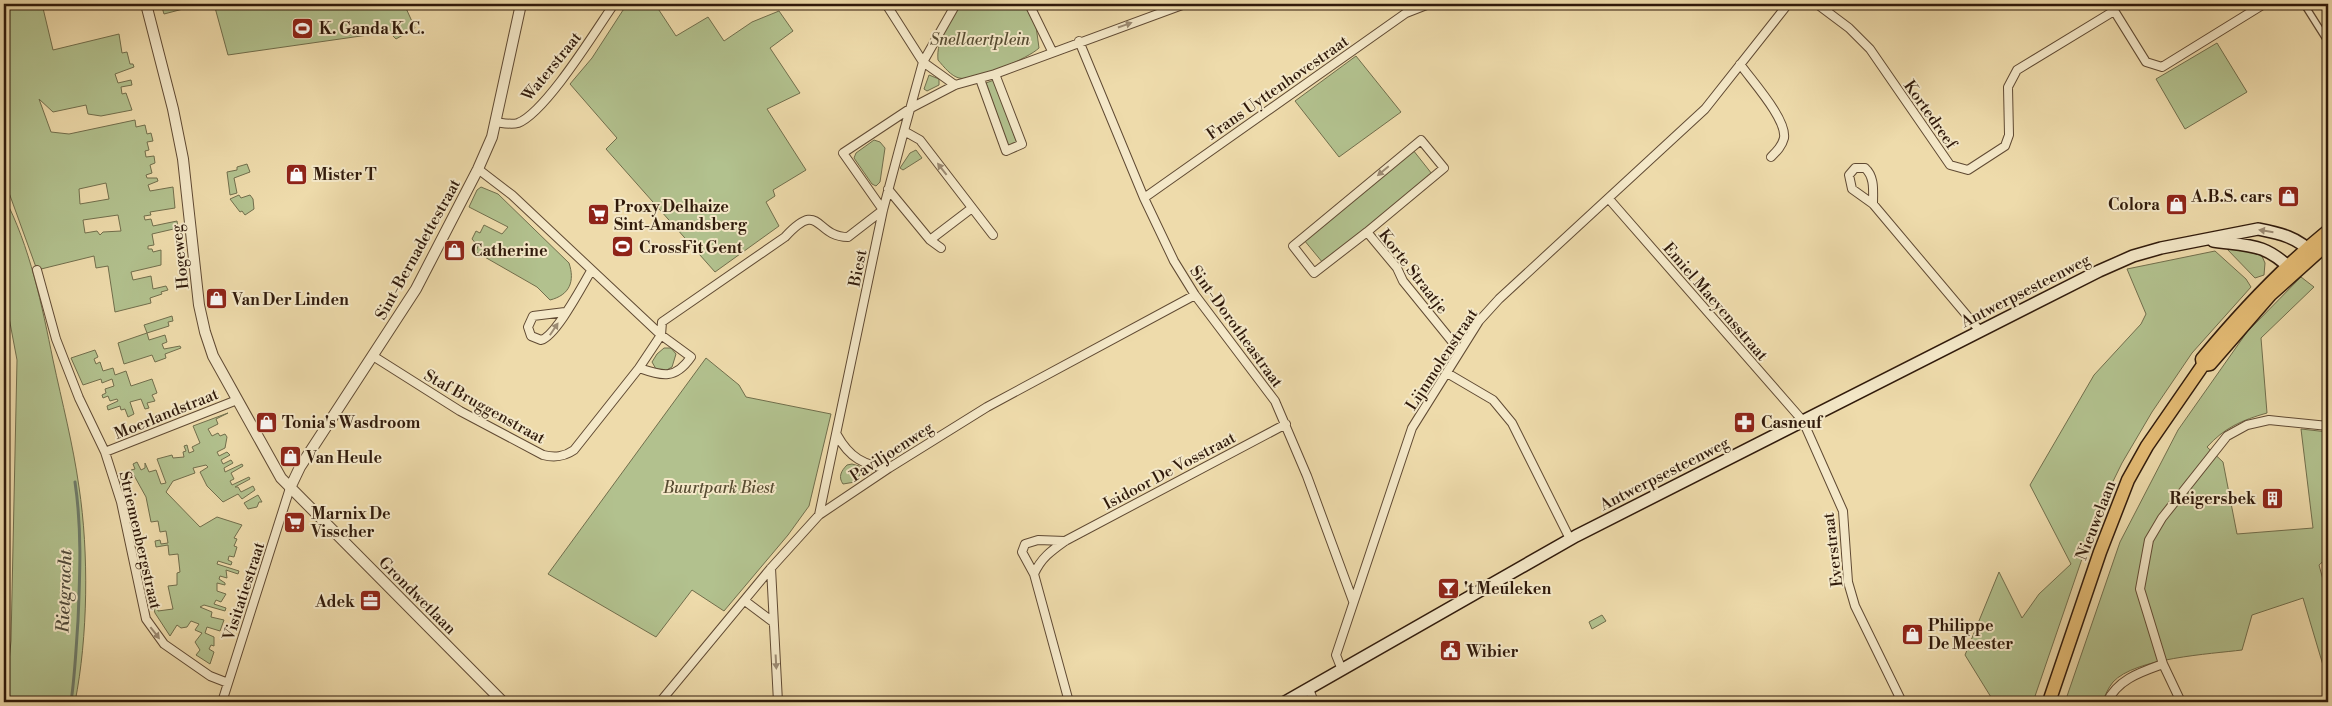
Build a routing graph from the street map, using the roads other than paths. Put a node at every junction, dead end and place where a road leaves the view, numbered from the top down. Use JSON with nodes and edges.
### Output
{"nodes":[{"id":1,"x":146,"y":4,"type":"edge"},
{"id":2,"x":521,"y":4,"type":"edge"},
{"id":3,"x":614,"y":4,"type":"edge"},
{"id":4,"x":886,"y":4,"type":"edge"},
{"id":5,"x":956,"y":4,"type":"edge"},
{"id":6,"x":1029,"y":4,"type":"edge"},
{"id":7,"x":1185,"y":4,"type":"edge"},
{"id":8,"x":1429,"y":4,"type":"edge"},
{"id":9,"x":1788,"y":4,"type":"edge"},
{"id":10,"x":1817,"y":4,"type":"edge"},
{"id":11,"x":2264,"y":4,"type":"edge"},
{"id":12,"x":2304,"y":4,"type":"edge"},
{"id":13,"x":2112,"y":7,"type":"edge"},
{"id":14,"x":1079,"y":41,"type":"junction"},
{"id":15,"x":2328,"y":42,"type":"edge"},
{"id":16,"x":1052,"y":51,"type":"junction"},
{"id":17,"x":923,"y":62,"type":"junction"},
{"id":18,"x":1740,"y":64,"type":"junction"},
{"id":19,"x":995,"y":74,"type":"junction"},
{"id":20,"x":980,"y":79,"type":"junction"},
{"id":21,"x":955,"y":85,"type":"junction"},
{"id":22,"x":911,"y":108,"type":"junction"},
{"id":23,"x":495,"y":122,"type":"junction"},
{"id":24,"x":904,"y":131,"type":"junction"},
{"id":25,"x":1771,"y":156,"type":"dead end"},
{"id":26,"x":478,"y":169,"type":"junction"},
{"id":27,"x":888,"y":189,"type":"junction"},
{"id":28,"x":1144,"y":198,"type":"junction"},
{"id":29,"x":1609,"y":200,"type":"junction"},
{"id":30,"x":1873,"y":204,"type":"junction"},
{"id":31,"x":972,"y":208,"type":"junction"},
{"id":32,"x":883,"y":210,"type":"junction"},
{"id":33,"x":2328,"y":231,"type":"edge"},
{"id":34,"x":1367,"y":232,"type":"junction"},
{"id":35,"x":994,"y":235,"type":"dead end"},
{"id":36,"x":930,"y":240,"type":"junction"},
{"id":37,"x":2207,"y":240,"type":"junction"},
{"id":38,"x":2328,"y":243,"type":"edge"},
{"id":39,"x":940,"y":248,"type":"dead end"},
{"id":40,"x":2310,"y":252,"type":"junction"},
{"id":41,"x":2291,"y":268,"type":"junction"},
{"id":42,"x":36,"y":270,"type":"dead end"},
{"id":43,"x":591,"y":271,"type":"junction"},
{"id":44,"x":1195,"y":295,"type":"junction"},
{"id":45,"x":565,"y":312,"type":"junction"},
{"id":46,"x":1980,"y":330,"type":"junction"},
{"id":47,"x":661,"y":336,"type":"junction"},
{"id":48,"x":1460,"y":350,"type":"junction"},
{"id":49,"x":373,"y":356,"type":"junction"},
{"id":50,"x":639,"y":368,"type":"junction"},
{"id":51,"x":1447,"y":373,"type":"junction"},
{"id":52,"x":237,"y":400,"type":"junction"},
{"id":53,"x":1803,"y":421,"type":"junction"},
{"id":54,"x":1286,"y":424,"type":"junction"},
{"id":55,"x":2328,"y":426,"type":"edge"},
{"id":56,"x":837,"y":436,"type":"junction"},
{"id":57,"x":105,"y":452,"type":"junction"},
{"id":58,"x":889,"y":468,"type":"junction"},
{"id":59,"x":290,"y":488,"type":"junction"},
{"id":60,"x":819,"y":515,"type":"junction"},
{"id":61,"x":1570,"y":540,"type":"junction"},
{"id":62,"x":1065,"y":541,"type":"junction"},
{"id":63,"x":771,"y":568,"type":"junction"},
{"id":64,"x":1034,"y":574,"type":"junction"},
{"id":65,"x":746,"y":601,"type":"junction"},
{"id":66,"x":1354,"y":602,"type":"junction"},
{"id":67,"x":774,"y":622,"type":"junction"},
{"id":68,"x":2163,"y":664,"type":"junction"},
{"id":69,"x":1342,"y":670,"type":"junction"},
{"id":70,"x":228,"y":683,"type":"junction"},
{"id":71,"x":1309,"y":689,"type":"junction"},
{"id":72,"x":222,"y":702,"type":"edge"},
{"id":73,"x":503,"y":702,"type":"edge"},
{"id":74,"x":660,"y":702,"type":"edge"},
{"id":75,"x":778,"y":702,"type":"edge"},
{"id":76,"x":1069,"y":702,"type":"edge"},
{"id":77,"x":1285,"y":702,"type":"edge"},
{"id":78,"x":1314,"y":702,"type":"edge"},
{"id":79,"x":1902,"y":702,"type":"edge"},
{"id":80,"x":2049,"y":702,"type":"edge"},
{"id":81,"x":2107,"y":702,"type":"edge"},
{"id":82,"x":2181,"y":702,"type":"edge"}],
"edges":[{"from":1,"to":52,"type":"street","name":"Hogeweg"},
{"from":2,"to":23,"type":"street","name":"Sint-Bernadettestraat"},
{"from":3,"to":23,"type":"street","name":"Waterstraat"},
{"from":4,"to":17,"type":"street"},
{"from":5,"to":17,"type":"street","name":"Biest"},
{"from":6,"to":16,"type":"street"},
{"from":14,"to":7,"type":"street","one_way":true},
{"from":8,"to":28,"type":"street","name":"Frans Uyttenhovestraat"},
{"from":9,"to":18,"type":"street","name":"Lijnmolenstraat"},
{"from":10,"to":13,"type":"street","name":"Kortedreef"},
{"from":11,"to":13,"type":"street"},
{"from":12,"to":15,"type":"street"},
{"from":14,"to":16,"type":"street"},
{"from":14,"to":28,"type":"street","name":"Sint-Dorotheastraat"},
{"from":16,"to":19,"type":"street"},
{"from":17,"to":21,"type":"street"},
{"from":17,"to":22,"type":"street","name":"Biest"},
{"from":18,"to":25,"type":"street"},
{"from":18,"to":29,"type":"street","name":"Lijnmolenstraat"},
{"from":19,"to":20,"type":"street"},
{"from":19,"to":20,"type":"street"},
{"from":20,"to":21,"type":"street"},
{"from":21,"to":22,"type":"street"},
{"from":22,"to":24,"type":"street","name":"Biest"},
{"from":22,"to":32,"type":"street"},
{"from":23,"to":26,"type":"street","name":"Sint-Bernadettestraat"},
{"from":24,"to":27,"type":"street","name":"Biest"},
{"from":31,"to":24,"type":"street","one_way":true},
{"from":26,"to":43,"type":"street"},
{"from":26,"to":49,"type":"street","name":"Sint-Bernadettestraat"},
{"from":27,"to":32,"type":"street","name":"Biest"},
{"from":27,"to":36,"type":"street"},
{"from":28,"to":44,"type":"street","name":"Sint-Dorotheastraat"},
{"from":29,"to":48,"type":"street","name":"Lijnmolenstraat"},
{"from":29,"to":53,"type":"street","name":"Emiel Maeyensstraat"},
{"from":30,"to":30,"type":"street"},
{"from":30,"to":46,"type":"street"},
{"from":31,"to":35,"type":"street"},
{"from":31,"to":36,"type":"street"},
{"from":32,"to":47,"type":"street","name":"Staf Bruggenstraat"},
{"from":32,"to":56,"type":"street","name":"Biest"},
{"from":33,"to":40,"type":"main road"},
{"from":34,"to":34,"type":"street","name":"Korte Straatje","one_way":true},
{"from":34,"to":48,"type":"street","name":"Korte Straatje"},
{"from":36,"to":39,"type":"street"},
{"from":40,"to":37,"type":"main road","name":"Antwerpsesteenweg","one_way":true},
{"from":37,"to":41,"type":"main road","name":"Antwerpsesteenweg"},
{"from":37,"to":46,"type":"main road","name":"Antwerpsesteenweg"},
{"from":38,"to":40,"type":"main road"},
{"from":40,"to":41,"type":"main road"},
{"from":41,"to":80,"type":"main road","name":"Nieuwelaan"},
{"from":42,"to":57,"type":"street","name":"Striemenbergstraat"},
{"from":43,"to":45,"type":"street"},
{"from":43,"to":47,"type":"street"},
{"from":44,"to":54,"type":"street","name":"Sint-Dorotheastraat"},
{"from":44,"to":58,"type":"street","name":"Paviljoenweg"},
{"from":45,"to":45,"type":"street","one_way":true},
{"from":46,"to":53,"type":"main road","name":"Antwerpsesteenweg"},
{"from":47,"to":50,"type":"street","name":"Staf Bruggenstraat"},
{"from":47,"to":50,"type":"street"},
{"from":48,"to":51,"type":"street","name":"Lijnmolenstraat"},
{"from":49,"to":50,"type":"street","name":"Staf Bruggenstraat"},
{"from":49,"to":59,"type":"street","name":"Sint-Bernadettestraat"},
{"from":51,"to":61,"type":"street"},
{"from":51,"to":66,"type":"street","name":"Lijnmolenstraat"},
{"from":52,"to":57,"type":"street","name":"Moerlandstraat"},
{"from":52,"to":59,"type":"street","name":"Hogeweg"},
{"from":53,"to":61,"type":"main road","name":"Antwerpsesteenweg"},
{"from":53,"to":79,"type":"street","name":"Everstraat"},
{"from":54,"to":62,"type":"street","name":"Isidoor De Vosstraat"},
{"from":54,"to":66,"type":"street","name":"Sint-Dorotheastraat"},
{"from":55,"to":68,"type":"street"},
{"from":56,"to":58,"type":"street"},
{"from":56,"to":60,"type":"street","name":"Biest"},
{"from":57,"to":70,"type":"street","name":"Striemenbergstraat","one_way":true},
{"from":58,"to":60,"type":"street","name":"Paviljoenweg"},
{"from":59,"to":70,"type":"street","name":"Visitatiestraat"},
{"from":59,"to":73,"type":"street","name":"Grondwetlaan"},
{"from":60,"to":63,"type":"street","name":"Paviljoenweg"},
{"from":61,"to":69,"type":"main road","name":"Antwerpsesteenweg"},
{"from":62,"to":64,"type":"street","name":"Isidoor De Vosstraat"},
{"from":62,"to":64,"type":"street"},
{"from":63,"to":65,"type":"street","name":"Paviljoenweg"},
{"from":63,"to":67,"type":"street"},
{"from":64,"to":76,"type":"street"},
{"from":65,"to":67,"type":"street"},
{"from":65,"to":74,"type":"street","name":"Paviljoenweg"},
{"from":66,"to":69,"type":"street","name":"Lijnmolenstraat"},
{"from":67,"to":75,"type":"street","one_way":true},
{"from":68,"to":81,"type":"street"},
{"from":68,"to":82,"type":"street"},
{"from":69,"to":71,"type":"main road","name":"Antwerpsesteenweg"},
{"from":70,"to":72,"type":"street","name":"Visitatiestraat"},
{"from":71,"to":77,"type":"main road","name":"Antwerpsesteenweg"},
{"from":71,"to":78,"type":"street"}]}
